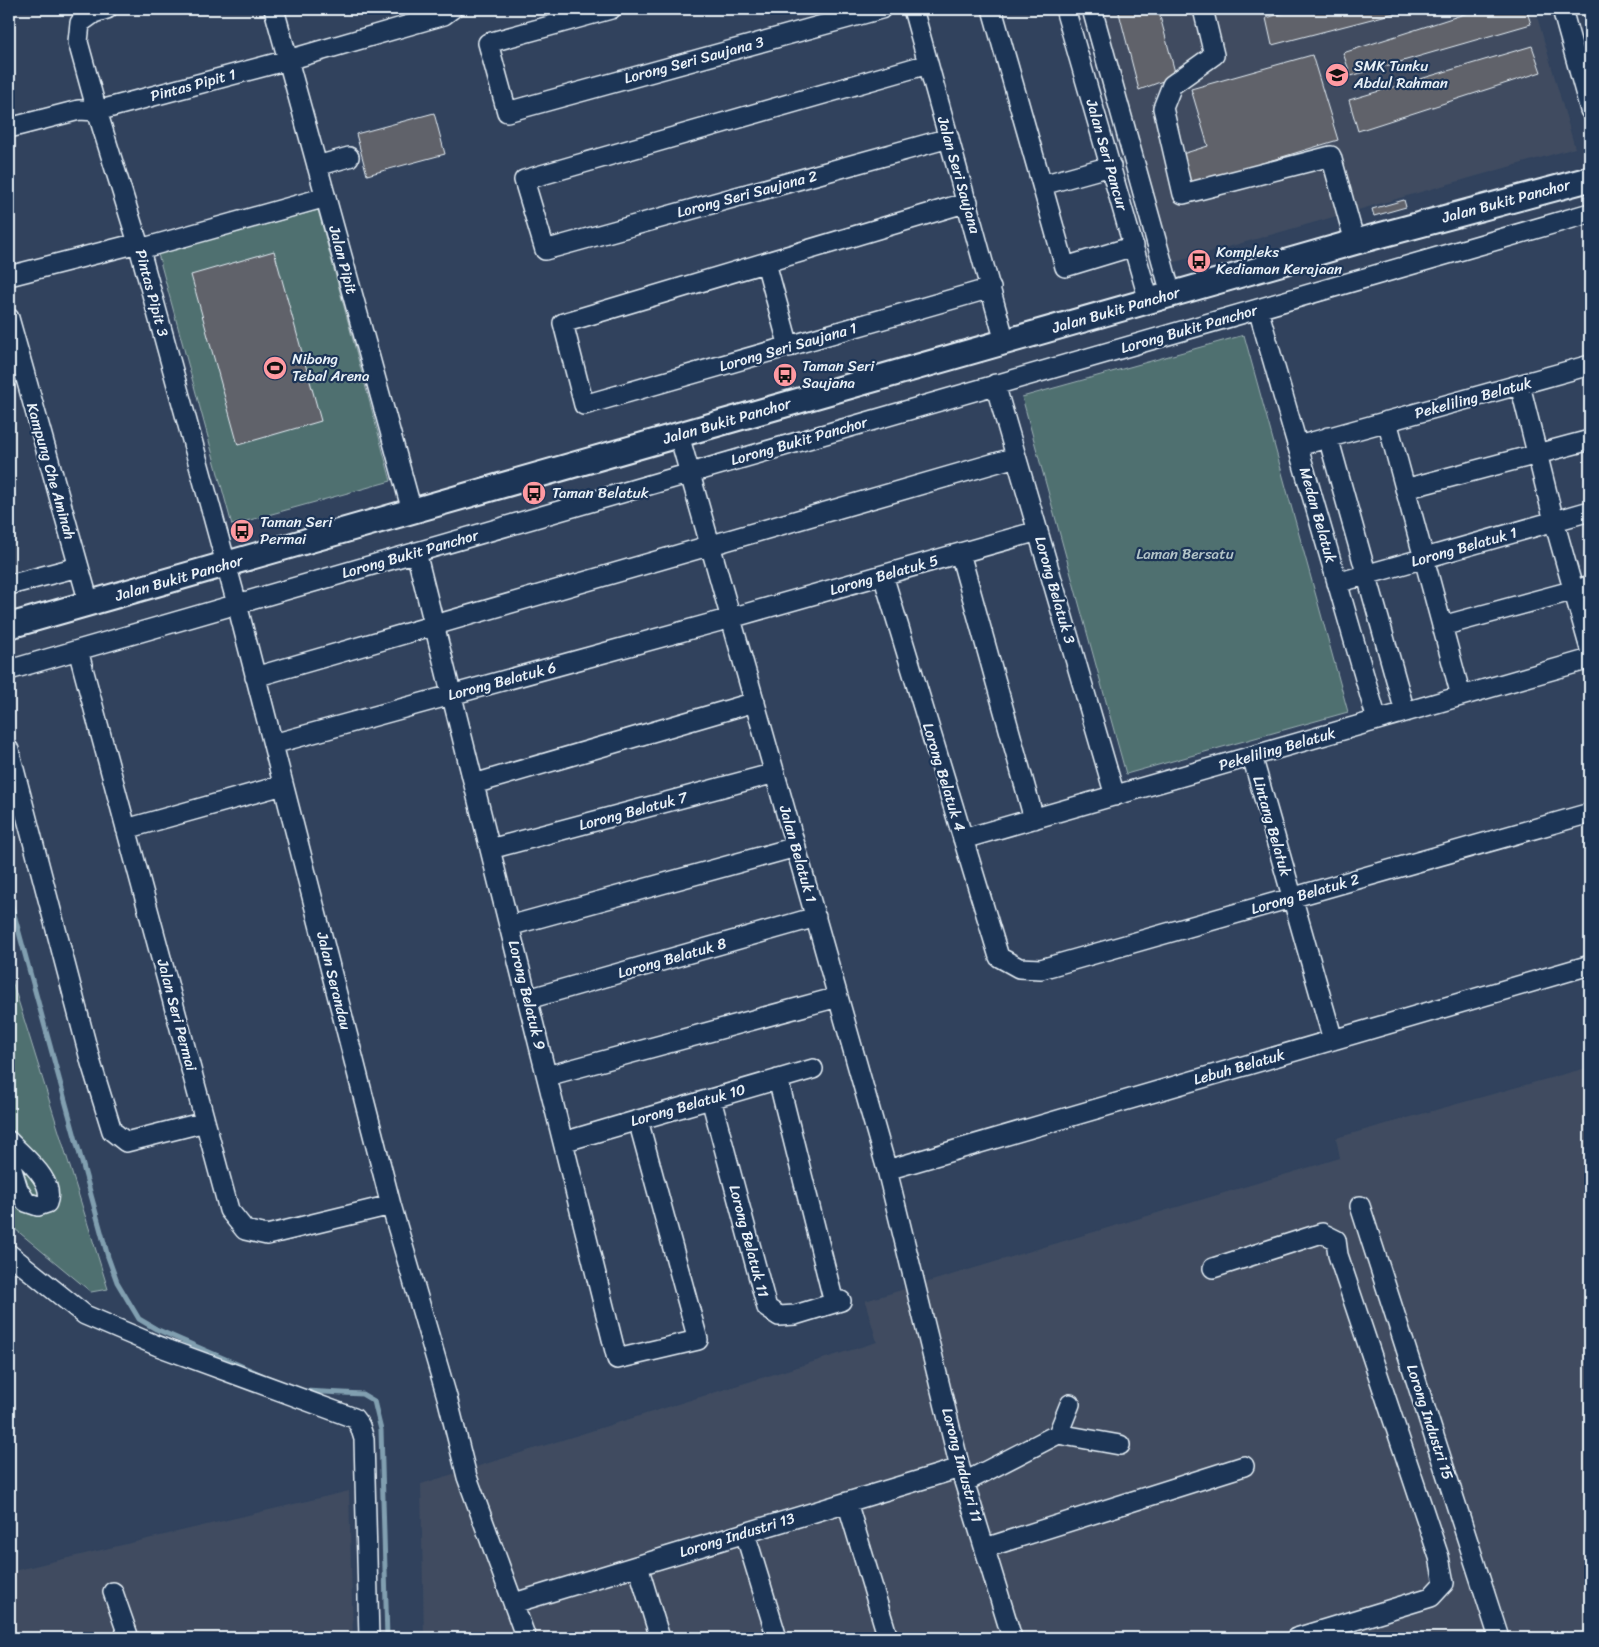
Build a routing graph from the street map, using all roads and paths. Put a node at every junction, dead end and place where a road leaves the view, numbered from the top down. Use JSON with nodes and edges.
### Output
{"nodes":[{"id":1,"x":107,"y":9,"type":"edge"},
{"id":2,"x":274,"y":9,"type":"edge"},
{"id":3,"x":611,"y":9,"type":"edge"},
{"id":4,"x":881,"y":9,"type":"edge"},
{"id":5,"x":912,"y":9,"type":"edge"},
{"id":6,"x":992,"y":9,"type":"edge"},
{"id":7,"x":1065,"y":9,"type":"edge"},
{"id":8,"x":1092,"y":9,"type":"edge"},
{"id":9,"x":1203,"y":9,"type":"edge"},
{"id":10,"x":1562,"y":9,"type":"edge"},
{"id":11,"x":448,"y":12,"type":"edge"},
{"id":12,"x":288,"y":60,"type":"junction"},
{"id":13,"x":928,"y":64,"type":"junction"},
{"id":14,"x":1590,"y":110,"type":"edge"},
{"id":15,"x":97,"y":111,"type":"junction"},
{"id":16,"x":9,"y":128,"type":"edge"},
{"id":17,"x":949,"y":138,"type":"junction"},
{"id":18,"x":349,"y":157,"type":"dead end"},
{"id":19,"x":317,"y":166,"type":"junction"},
{"id":20,"x":1111,"y":166,"type":"junction"},
{"id":21,"x":1590,"y":179,"type":"edge"},
{"id":22,"x":1042,"y":185,"type":"junction"},
{"id":23,"x":326,"y":198,"type":"junction"},
{"id":24,"x":968,"y":202,"type":"junction"},
{"id":25,"x":1590,"y":213,"type":"edge"},
{"id":26,"x":1355,"y":242,"type":"junction"},
{"id":27,"x":139,"y":246,"type":"junction"},
{"id":28,"x":1134,"y":246,"type":"junction"},
{"id":29,"x":766,"y":263,"type":"junction"},
{"id":30,"x":9,"y":276,"type":"edge"},
{"id":31,"x":991,"y":288,"type":"junction"},
{"id":32,"x":1160,"y":298,"type":"junction"},
{"id":33,"x":1258,"y":309,"type":"junction"},
{"id":34,"x":9,"y":318,"type":"edge"},
{"id":35,"x":1005,"y":342,"type":"junction"},
{"id":36,"x":789,"y":347,"type":"junction"},
{"id":37,"x":1590,"y":365,"type":"edge"},
{"id":38,"x":995,"y":384,"type":"junction"},
{"id":39,"x":1520,"y":385,"type":"junction"},
{"id":40,"x":1387,"y":421,"type":"junction"},
{"id":41,"x":679,"y":435,"type":"junction"},
{"id":42,"x":1328,"y":437,"type":"junction"},
{"id":43,"x":1590,"y":440,"type":"edge"},
{"id":44,"x":1298,"y":446,"type":"junction"},
{"id":45,"x":1537,"y":454,"type":"junction"},
{"id":46,"x":1016,"y":456,"type":"junction"},
{"id":47,"x":690,"y":473,"type":"junction"},
{"id":48,"x":1405,"y":489,"type":"junction"},
{"id":49,"x":412,"y":511,"type":"junction"},
{"id":50,"x":1590,"y":511,"type":"edge"},
{"id":51,"x":1554,"y":521,"type":"junction"},
{"id":52,"x":1038,"y":531,"type":"junction"},
{"id":53,"x":710,"y":545,"type":"junction"},
{"id":54,"x":416,"y":552,"type":"junction"},
{"id":55,"x":960,"y":553,"type":"junction"},
{"id":56,"x":1424,"y":558,"type":"junction"},
{"id":57,"x":225,"y":564,"type":"junction"},
{"id":58,"x":78,"y":567,"type":"junction"},
{"id":59,"x":1367,"y":574,"type":"junction"},
{"id":60,"x":883,"y":575,"type":"junction"},
{"id":61,"x":1337,"y":583,"type":"junction"},
{"id":62,"x":9,"y":585,"type":"edge"},
{"id":63,"x":1582,"y":588,"type":"edge"},
{"id":64,"x":89,"y":603,"type":"junction"},
{"id":65,"x":237,"y":604,"type":"junction"},
{"id":66,"x":731,"y":618,"type":"junction"},
{"id":67,"x":434,"y":625,"type":"junction"},
{"id":68,"x":9,"y":626,"type":"edge"},
{"id":69,"x":1442,"y":626,"type":"junction"},
{"id":70,"x":1590,"y":648,"type":"edge"},
{"id":71,"x":78,"y":650,"type":"junction"},
{"id":72,"x":1590,"y":659,"type":"edge"},
{"id":73,"x":9,"y":670,"type":"edge"},
{"id":74,"x":255,"y":677,"type":"junction"},
{"id":75,"x":452,"y":695,"type":"junction"},
{"id":76,"x":1461,"y":696,"type":"junction"},
{"id":77,"x":754,"y":702,"type":"junction"},
{"id":78,"x":1405,"y":712,"type":"junction"},
{"id":79,"x":1377,"y":720,"type":"junction"},
{"id":80,"x":272,"y":744,"type":"junction"},
{"id":81,"x":9,"y":750,"type":"edge"},
{"id":82,"x":1252,"y":756,"type":"junction"},
{"id":83,"x":775,"y":773,"type":"junction"},
{"id":84,"x":474,"y":784,"type":"junction"},
{"id":85,"x":283,"y":785,"type":"junction"},
{"id":86,"x":1114,"y":796,"type":"junction"},
{"id":87,"x":1590,"y":813,"type":"edge"},
{"id":88,"x":1034,"y":819,"type":"junction"},
{"id":89,"x":126,"y":829,"type":"junction"},
{"id":90,"x":963,"y":839,"type":"junction"},
{"id":91,"x":796,"y":847,"type":"junction"},
{"id":92,"x":490,"y":849,"type":"junction"},
{"id":93,"x":1293,"y":897,"type":"junction"},
{"id":94,"x":816,"y":917,"type":"junction"},
{"id":95,"x":509,"y":926,"type":"junction"},
{"id":96,"x":1590,"y":965,"type":"edge"},
{"id":97,"x":1019,"y":968,"type":"joint"},
{"id":98,"x":838,"y":997,"type":"junction"},
{"id":99,"x":528,"y":999,"type":"junction"},
{"id":100,"x":1333,"y":1040,"type":"junction"},
{"id":101,"x":813,"y":1069,"type":"dead end"},
{"id":102,"x":547,"y":1076,"type":"junction"},
{"id":103,"x":778,"y":1079,"type":"junction"},
{"id":104,"x":711,"y":1099,"type":"junction"},
{"id":105,"x":638,"y":1120,"type":"junction"},
{"id":106,"x":205,"y":1122,"type":"junction"},
{"id":107,"x":9,"y":1141,"type":"edge"},
{"id":108,"x":563,"y":1142,"type":"junction"},
{"id":109,"x":9,"y":1160,"type":"edge"},
{"id":110,"x":887,"y":1170,"type":"junction"},
{"id":111,"x":391,"y":1205,"type":"junction"},
{"id":112,"x":1360,"y":1206,"type":"dead end"},
{"id":113,"x":9,"y":1254,"type":"edge"},
{"id":114,"x":1213,"y":1268,"type":"dead end"},
{"id":115,"x":916,"y":1282,"type":"joint"},
{"id":116,"x":1070,"y":1404,"type":"dead end"},
{"id":117,"x":1058,"y":1434,"type":"junction"},
{"id":118,"x":1120,"y":1445,"type":"dead end"},
{"id":119,"x":1244,"y":1466,"type":"dead end"},
{"id":120,"x":963,"y":1475,"type":"junction"},
{"id":121,"x":847,"y":1502,"type":"junction"},
{"id":122,"x":745,"y":1533,"type":"junction"},
{"id":123,"x":985,"y":1548,"type":"junction"},
{"id":124,"x":638,"y":1566,"type":"junction"},
{"id":125,"x":113,"y":1592,"type":"dead end"},
{"id":126,"x":514,"y":1603,"type":"junction"},
{"id":127,"x":129,"y":1638,"type":"edge"},
{"id":128,"x":369,"y":1638,"type":"edge"},
{"id":129,"x":526,"y":1638,"type":"edge"},
{"id":130,"x":660,"y":1638,"type":"edge"},
{"id":131,"x":777,"y":1638,"type":"edge"},
{"id":132,"x":888,"y":1638,"type":"edge"},
{"id":133,"x":1012,"y":1638,"type":"edge"},
{"id":134,"x":1296,"y":1638,"type":"edge"},
{"id":135,"x":1499,"y":1638,"type":"edge"}],
"edges":[{"from":1,"to":15,"type":"street","name":"Pintas Pipit 3"},
{"from":2,"to":12,"type":"street","name":"Jalan Pipit"},
{"from":3,"to":4,"type":"street","name":"Lorong Seri Saujana 3"},
{"from":5,"to":13,"type":"street","name":"Jalan Seri Saujana"},
{"from":6,"to":22,"type":"street"},
{"from":7,"to":20,"type":"street","name":"Jalan Seri Pancur"},
{"from":8,"to":32,"type":"street"},
{"from":9,"to":26,"type":"street"},
{"from":10,"to":14,"type":"street"},
{"from":11,"to":12,"type":"street","name":"Pintas Pipit 1"},
{"from":12,"to":15,"type":"street","name":"Pintas Pipit 1"},
{"from":12,"to":19,"type":"street","name":"Jalan Pipit"},
{"from":13,"to":17,"type":"street","name":"Jalan Seri Saujana"},
{"from":13,"to":17,"type":"street","name":"Lorong Seri Saujana 2"},
{"from":15,"to":16,"type":"street","name":"Pintas Pipit 1"},
{"from":15,"to":27,"type":"street","name":"Pintas Pipit 3"},
{"from":17,"to":24,"type":"street","name":"Jalan Seri Saujana"},
{"from":18,"to":19,"type":"street"},
{"from":19,"to":23,"type":"street","name":"Jalan Pipit"},
{"from":20,"to":22,"type":"street"},
{"from":20,"to":28,"type":"street","name":"Jalan Seri Pancur"},
{"from":21,"to":26,"type":"main road","name":"Jalan Bukit Panchor"},
{"from":22,"to":28,"type":"street"},
{"from":23,"to":27,"type":"street"},
{"from":23,"to":49,"type":"street","name":"Jalan Pipit"},
{"from":24,"to":29,"type":"street"},
{"from":24,"to":31,"type":"street","name":"Jalan Seri Saujana"},
{"from":25,"to":33,"type":"street","name":"Lorong Bukit Panchor"},
{"from":26,"to":32,"type":"main road","name":"Jalan Bukit Panchor"},
{"from":27,"to":30,"type":"street"},
{"from":27,"to":57,"type":"street","name":"Pintas Pipit 3"},
{"from":28,"to":32,"type":"street","name":"Jalan Seri Pancur"},
{"from":29,"to":36,"type":"street"},
{"from":29,"to":36,"type":"street","name":"Lorong Seri Saujana 1"},
{"from":31,"to":35,"type":"street","name":"Jalan Seri Saujana"},
{"from":31,"to":36,"type":"street","name":"Lorong Seri Saujana 1"},
{"from":32,"to":35,"type":"main road","name":"Jalan Bukit Panchor"},
{"from":33,"to":38,"type":"street","name":"Lorong Bukit Panchor"},
{"from":33,"to":44,"type":"street","name":"Medan Belatuk"},
{"from":34,"to":58,"type":"street","name":"Kampung Che Aminah"},
{"from":35,"to":41,"type":"main road","name":"Jalan Bukit Panchor"},
{"from":37,"to":39,"type":"street","name":"Pekeliling Belatuk"},
{"from":38,"to":46,"type":"street","name":"Lorong Belatuk 3"},
{"from":38,"to":47,"type":"street","name":"Lorong Bukit Panchor"},
{"from":39,"to":40,"type":"street","name":"Pekeliling Belatuk"},
{"from":39,"to":45,"type":"street"},
{"from":40,"to":42,"type":"street","name":"Pekeliling Belatuk"},
{"from":40,"to":48,"type":"street"},
{"from":41,"to":47,"type":"street","name":"Jalan Belatuk 1"},
{"from":41,"to":49,"type":"main road","name":"Jalan Bukit Panchor"},
{"from":42,"to":44,"type":"street","name":"Pekeliling Belatuk"},
{"from":42,"to":59,"type":"street","name":"Medan Belatuk"},
{"from":43,"to":45,"type":"street"},
{"from":44,"to":61,"type":"street","name":"Medan Belatuk"},
{"from":45,"to":48,"type":"street"},
{"from":45,"to":51,"type":"street"},
{"from":46,"to":52,"type":"street","name":"Lorong Belatuk 3"},
{"from":46,"to":53,"type":"street"},
{"from":47,"to":53,"type":"street","name":"Jalan Belatuk 1"},
{"from":47,"to":54,"type":"street","name":"Lorong Bukit Panchor"},
{"from":48,"to":56,"type":"street"},
{"from":49,"to":57,"type":"main road","name":"Jalan Bukit Panchor"},
{"from":50,"to":51,"type":"street","name":"Lorong Belatuk 1"},
{"from":51,"to":56,"type":"street","name":"Lorong Belatuk 1"},
{"from":51,"to":63,"type":"street"},
{"from":52,"to":55,"type":"street","name":"Lorong Belatuk 5"},
{"from":52,"to":86,"type":"street","name":"Lorong Belatuk 3"},
{"from":53,"to":66,"type":"street","name":"Jalan Belatuk 1"},
{"from":53,"to":67,"type":"street"},
{"from":54,"to":65,"type":"street","name":"Lorong Bukit Panchor"},
{"from":54,"to":67,"type":"street","name":"Lorong Belatuk 9"},
{"from":55,"to":60,"type":"street","name":"Lorong Belatuk 5"},
{"from":55,"to":88,"type":"street"},
{"from":56,"to":59,"type":"street","name":"Lorong Belatuk 1"},
{"from":56,"to":69,"type":"street"},
{"from":57,"to":64,"type":"main road","name":"Jalan Bukit Panchor"},
{"from":57,"to":65,"type":"street","name":"Jalan Serandau"},
{"from":58,"to":62,"type":"street"},
{"from":58,"to":64,"type":"street","name":"Kampung Che Aminah"},
{"from":59,"to":61,"type":"street","name":"Lorong Belatuk 1"},
{"from":59,"to":78,"type":"street","name":"Medan Belatuk"},
{"from":60,"to":66,"type":"street","name":"Lorong Belatuk 5"},
{"from":60,"to":90,"type":"street","name":"Lorong Belatuk 4"},
{"from":61,"to":79,"type":"street","name":"Medan Belatuk"},
{"from":63,"to":69,"type":"street"},
{"from":63,"to":70,"type":"street"},
{"from":64,"to":68,"type":"main road","name":"Jalan Bukit Panchor"},
{"from":65,"to":71,"type":"street","name":"Lorong Bukit Panchor"},
{"from":65,"to":74,"type":"street","name":"Jalan Serandau"},
{"from":66,"to":75,"type":"street","name":"Lorong Belatuk 6"},
{"from":66,"to":77,"type":"street","name":"Jalan Belatuk 1"},
{"from":67,"to":74,"type":"street"},
{"from":67,"to":75,"type":"street","name":"Lorong Belatuk 9"},
{"from":69,"to":76,"type":"street"},
{"from":71,"to":73,"type":"street","name":"Lorong Bukit Panchor"},
{"from":71,"to":89,"type":"street","name":"Jalan Seri Permai"},
{"from":72,"to":76,"type":"street","name":"Pekeliling Belatuk"},
{"from":74,"to":80,"type":"street","name":"Jalan Serandau"},
{"from":75,"to":80,"type":"street","name":"Lorong Belatuk 6"},
{"from":75,"to":84,"type":"street","name":"Lorong Belatuk 9"},
{"from":76,"to":78,"type":"street","name":"Pekeliling Belatuk"},
{"from":77,"to":83,"type":"street","name":"Jalan Belatuk 1"},
{"from":77,"to":84,"type":"street"},
{"from":78,"to":79,"type":"street","name":"Pekeliling Belatuk"},
{"from":79,"to":82,"type":"street","name":"Pekeliling Belatuk"},
{"from":80,"to":85,"type":"street","name":"Jalan Serandau"},
{"from":81,"to":106,"type":"street"},
{"from":82,"to":86,"type":"street","name":"Pekeliling Belatuk"},
{"from":82,"to":93,"type":"street","name":"Lintang Belatuk"},
{"from":83,"to":91,"type":"street","name":"Jalan Belatuk 1"},
{"from":83,"to":92,"type":"street","name":"Lorong Belatuk 7"},
{"from":84,"to":92,"type":"street","name":"Lorong Belatuk 9"},
{"from":85,"to":89,"type":"street"},
{"from":85,"to":111,"type":"street","name":"Jalan Serandau"},
{"from":86,"to":88,"type":"street","name":"Pekeliling Belatuk"},
{"from":87,"to":93,"type":"street","name":"Lorong Belatuk 2"},
{"from":88,"to":90,"type":"street","name":"Pekeliling Belatuk"},
{"from":89,"to":106,"type":"street","name":"Jalan Seri Permai"},
{"from":90,"to":97,"type":"street","name":"Lorong Belatuk 4"},
{"from":91,"to":94,"type":"street","name":"Jalan Belatuk 1"},
{"from":91,"to":95,"type":"street"},
{"from":92,"to":95,"type":"street","name":"Lorong Belatuk 9"},
{"from":93,"to":97,"type":"street","name":"Lorong Belatuk 2"},
{"from":93,"to":100,"type":"street","name":"Lintang Belatuk"},
{"from":94,"to":98,"type":"street","name":"Jalan Belatuk 1"},
{"from":94,"to":99,"type":"street","name":"Lorong Belatuk 8"},
{"from":95,"to":99,"type":"street","name":"Lorong Belatuk 9"},
{"from":96,"to":100,"type":"street","name":"Lebuh Belatuk"},
{"from":98,"to":102,"type":"street"},
{"from":98,"to":110,"type":"street","name":"Jalan Belatuk 1"},
{"from":99,"to":102,"type":"street","name":"Lorong Belatuk 9"},
{"from":100,"to":110,"type":"street","name":"Lebuh Belatuk"},
{"from":101,"to":103,"type":"street","name":"Lorong Belatuk 10"},
{"from":102,"to":108,"type":"street","name":"Lorong Belatuk 9"},
{"from":103,"to":104,"type":"street","name":"Lorong Belatuk 10"},
{"from":103,"to":104,"type":"street","name":"Lorong Belatuk 11"},
{"from":104,"to":105,"type":"street","name":"Lorong Belatuk 10"},
{"from":105,"to":108,"type":"street","name":"Lorong Belatuk 10"},
{"from":105,"to":108,"type":"street","name":"Lorong Belatuk 9"},
{"from":106,"to":111,"type":"street","name":"Jalan Seri Permai"},
{"from":107,"to":109,"type":"street"},
{"from":110,"to":115,"type":"street","name":"Jalan Belatuk 1"},
{"from":111,"to":126,"type":"street","name":"Jalan Serandau"},
{"from":112,"to":135,"type":"street","name":"Lorong Industri 15"},
{"from":113,"to":128,"type":"street"},
{"from":114,"to":134,"type":"street"},
{"from":115,"to":120,"type":"street","name":"Lorong Industri 11"},
{"from":116,"to":117,"type":"street"},
{"from":117,"to":118,"type":"street"},
{"from":117,"to":120,"type":"street","name":"Lorong Industri 13"},
{"from":119,"to":123,"type":"street"},
{"from":120,"to":121,"type":"street","name":"Lorong Industri 13"},
{"from":120,"to":123,"type":"street","name":"Lorong Industri 11"},
{"from":121,"to":122,"type":"street","name":"Lorong Industri 13"},
{"from":121,"to":132,"type":"street"},
{"from":122,"to":124,"type":"street","name":"Lorong Industri 13"},
{"from":122,"to":131,"type":"street"},
{"from":123,"to":133,"type":"street","name":"Lorong Industri 11"},
{"from":124,"to":126,"type":"street","name":"Lorong Industri 13"},
{"from":124,"to":130,"type":"street"},
{"from":125,"to":127,"type":"street"},
{"from":126,"to":129,"type":"street","name":"Jalan Serandau"}]}
